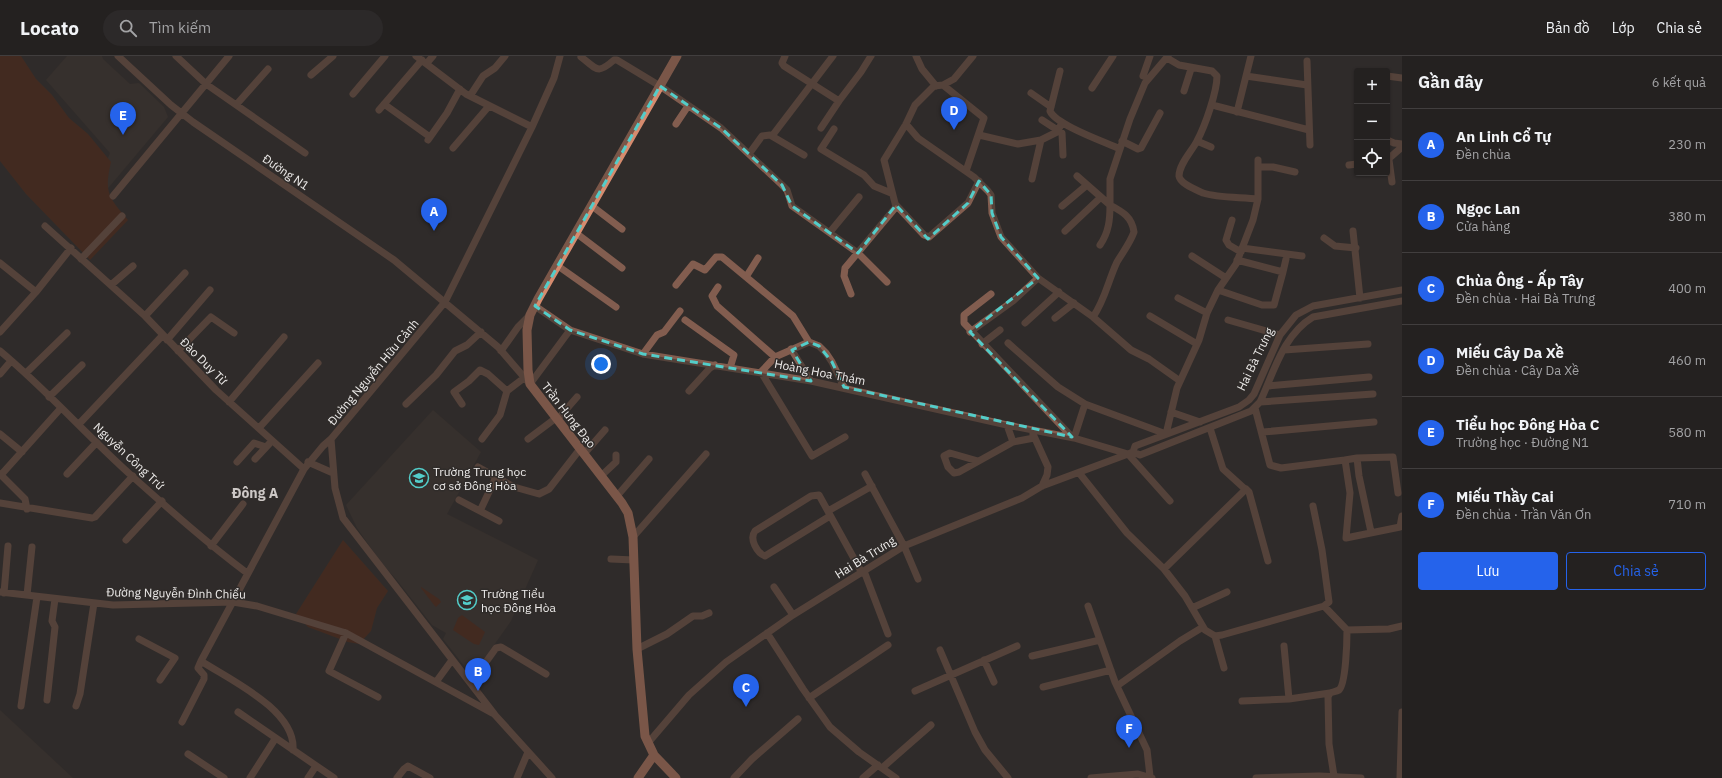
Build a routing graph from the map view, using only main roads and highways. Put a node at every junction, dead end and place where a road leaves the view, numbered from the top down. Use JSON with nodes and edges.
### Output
{"nodes":[{"id":1,"x":677,"y":56,"type":"edge"},
{"id":2,"x":654,"y":755,"type":"junction"},
{"id":3,"x":638,"y":778,"type":"edge"},
{"id":4,"x":676,"y":778,"type":"edge"}],
"edges":[{"from":1,"to":2,"type":"main road","name":"Trần Hưng Đạo"},
{"from":2,"to":3,"type":"main road"},
{"from":2,"to":4,"type":"main road","name":"Trần Hưng Đạo"}]}
